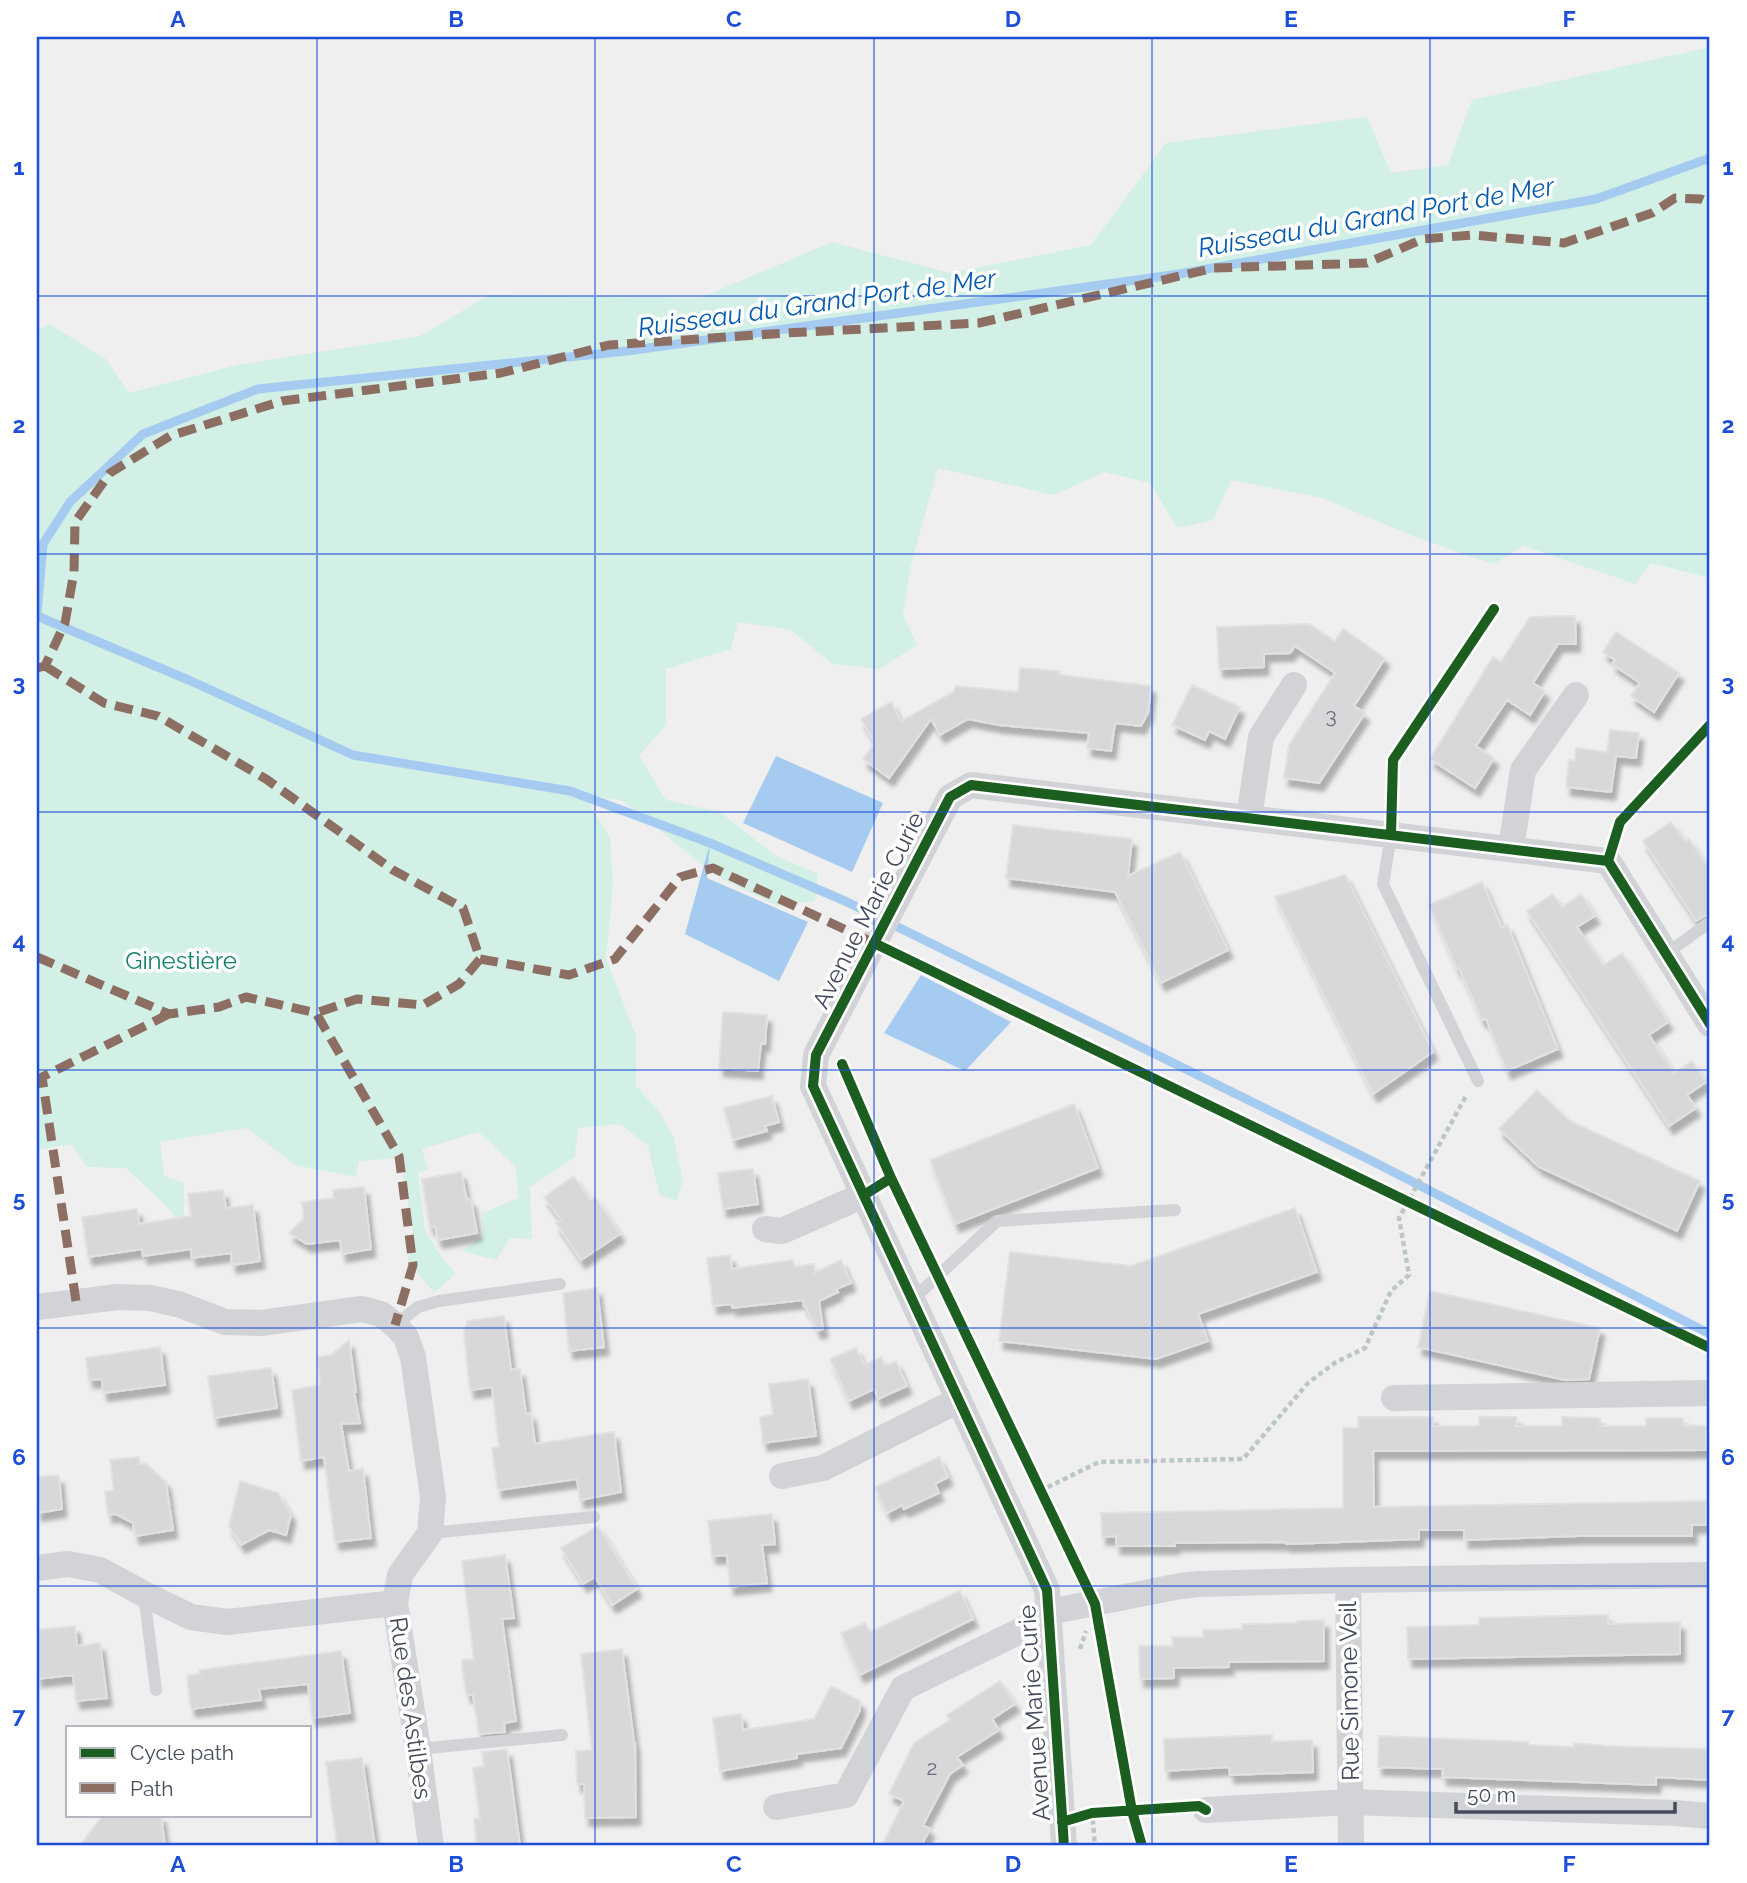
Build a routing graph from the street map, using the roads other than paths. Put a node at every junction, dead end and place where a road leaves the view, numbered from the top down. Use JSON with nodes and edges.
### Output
{"nodes":[{"id":1,"x":1294,"y":685,"type":"dead end"},
{"id":2,"x":1576,"y":695,"type":"dead end"},
{"id":3,"x":1249,"y":818,"type":"junction"},
{"id":4,"x":1391,"y":835,"type":"junction"},
{"id":5,"x":1511,"y":849,"type":"junction"},
{"id":6,"x":1710,"y":922,"type":"edge"},
{"id":7,"x":1666,"y":954,"type":"junction"},
{"id":8,"x":1710,"y":1024,"type":"edge"},
{"id":9,"x":1478,"y":1081,"type":"road end"},
{"id":10,"x":864,"y":1195,"type":"junction"},
{"id":11,"x":1175,"y":1210,"type":"dead end"},
{"id":12,"x":765,"y":1229,"type":"dead end"},
{"id":13,"x":560,"y":1284,"type":"dead end"},
{"id":14,"x":912,"y":1300,"type":"junction"},
{"id":15,"x":37,"y":1307,"type":"edge"},
{"id":16,"x":395,"y":1325,"type":"junction"},
{"id":17,"x":1710,"y":1393,"type":"edge"},
{"id":18,"x":1394,"y":1398,"type":"dead end"},
{"id":19,"x":959,"y":1400,"type":"junction"},
{"id":20,"x":782,"y":1476,"type":"dead end"},
{"id":21,"x":594,"y":1517,"type":"dead end"},
{"id":22,"x":430,"y":1532,"type":"junction"},
{"id":23,"x":37,"y":1568,"type":"edge"},
{"id":24,"x":1710,"y":1575,"type":"edge"},
{"id":25,"x":1348,"y":1580,"type":"junction"},
{"id":26,"x":144,"y":1594,"type":"junction"},
{"id":27,"x":395,"y":1604,"type":"junction"},
{"id":28,"x":1049,"y":1612,"type":"junction"},
{"id":29,"x":156,"y":1690,"type":"dead end"},
{"id":30,"x":562,"y":1735,"type":"dead end"},
{"id":31,"x":418,"y":1749,"type":"junction"},
{"id":32,"x":1350,"y":1802,"type":"junction"},
{"id":33,"x":776,"y":1807,"type":"dead end"},
{"id":34,"x":1206,"y":1810,"type":"road end"},
{"id":35,"x":1710,"y":1816,"type":"edge"},
{"id":36,"x":1063,"y":1834,"type":"edge"},
{"id":37,"x":431,"y":1846,"type":"edge"},
{"id":38,"x":1351,"y":1846,"type":"edge"}],
"edges":[{"from":1,"to":3,"type":"street"},
{"from":2,"to":5,"type":"street"},
{"from":3,"to":4,"type":"street","name":"Avenue Marie Curie"},
{"from":3,"to":10,"type":"street","name":"Avenue Marie Curie"},
{"from":4,"to":5,"type":"street","name":"Avenue Marie Curie"},
{"from":4,"to":9,"type":"lane"},
{"from":5,"to":7,"type":"street","name":"Avenue Marie Curie"},
{"from":6,"to":7,"type":"lane"},
{"from":7,"to":8,"type":"street"},
{"from":10,"to":12,"type":"street"},
{"from":10,"to":14,"type":"street","name":"Avenue Marie Curie"},
{"from":11,"to":14,"type":"lane"},
{"from":13,"to":16,"type":"lane"},
{"from":14,"to":19,"type":"street","name":"Avenue Marie Curie"},
{"from":15,"to":16,"type":"street"},
{"from":16,"to":22,"type":"street"},
{"from":17,"to":18,"type":"street"},
{"from":19,"to":20,"type":"street"},
{"from":19,"to":28,"type":"street","name":"Avenue Marie Curie"},
{"from":21,"to":22,"type":"lane"},
{"from":22,"to":27,"type":"street","name":"Rue des Astilbes"},
{"from":23,"to":26,"type":"street"},
{"from":24,"to":25,"type":"street","name":"Avenue Marie Curie"},
{"from":25,"to":28,"type":"street","name":"Avenue Marie Curie"},
{"from":25,"to":32,"type":"street","name":"Rue Simone Veil"},
{"from":26,"to":27,"type":"street"},
{"from":26,"to":29,"type":"lane"},
{"from":27,"to":31,"type":"street","name":"Rue des Astilbes"},
{"from":28,"to":33,"type":"street"},
{"from":28,"to":36,"type":"street","name":"Avenue Marie Curie"},
{"from":30,"to":31,"type":"lane"},
{"from":31,"to":37,"type":"street","name":"Rue des Astilbes"},
{"from":32,"to":34,"type":"street","name":"Rue Simone Veil"},
{"from":32,"to":35,"type":"street"},
{"from":32,"to":38,"type":"street","name":"Rue Simone Veil"}]}
